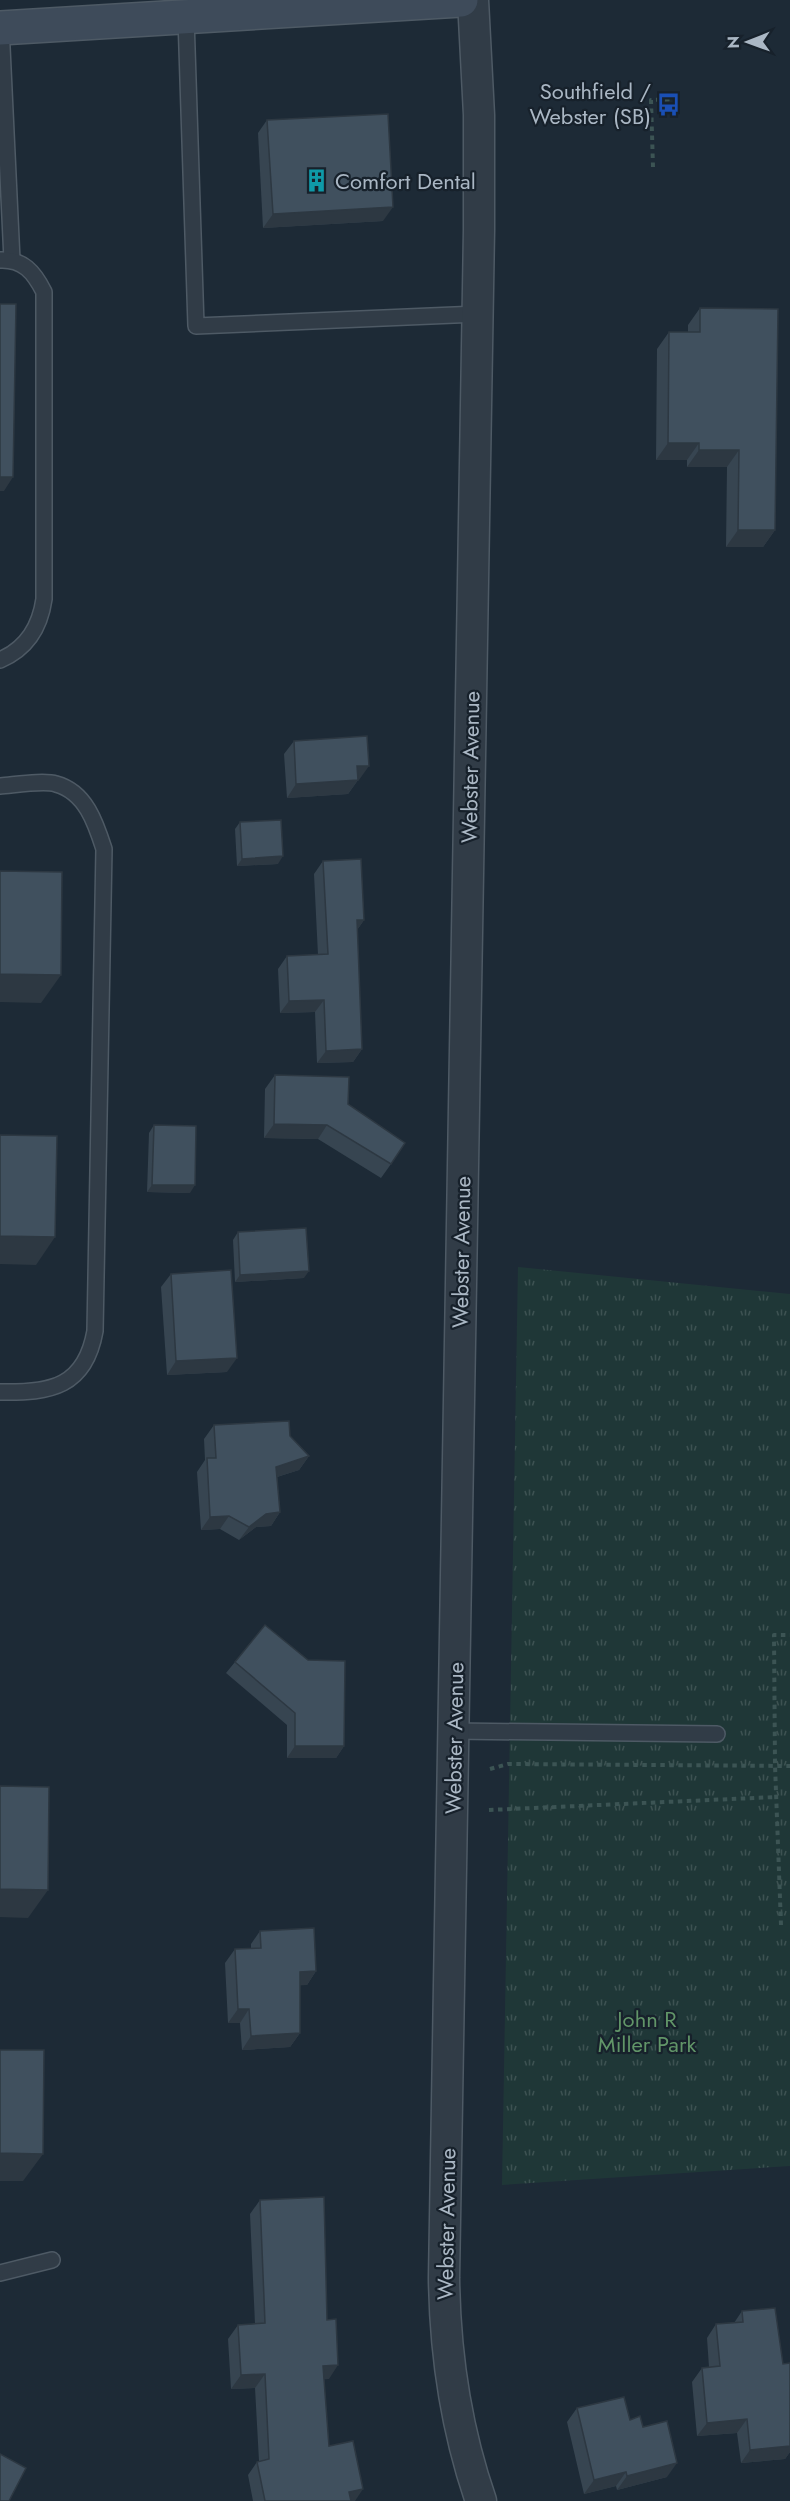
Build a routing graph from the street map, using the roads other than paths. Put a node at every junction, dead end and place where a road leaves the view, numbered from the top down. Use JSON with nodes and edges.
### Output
{"nodes":[{"id":1,"x":461,"y":0,"type":"edge"},
{"id":2,"x":472,"y":0,"type":"edge"},
{"id":3,"x":0,"y":12,"type":"edge"},
{"id":4,"x":186,"y":18,"type":"junction"},
{"id":5,"x":0,"y":28,"type":"edge"},
{"id":6,"x":6,"y":260,"type":"edge"},
{"id":7,"x":478,"y":314,"type":"junction"},
{"id":8,"x":0,"y":660,"type":"edge"},
{"id":9,"x":0,"y":786,"type":"edge"},
{"id":10,"x":0,"y":1392,"type":"edge"},
{"id":11,"x":454,"y":1731,"type":"junction"},
{"id":12,"x":717,"y":1734,"type":"dead end"},
{"id":13,"x":52,"y":2260,"type":"dead end"},
{"id":14,"x":0,"y":2273,"type":"edge"},
{"id":15,"x":481,"y":2501,"type":"edge"}],
"edges":[{"from":1,"to":4,"type":"main road"},
{"from":2,"to":7,"type":"street","name":"Webster Avenue"},
{"from":3,"to":5,"type":"lane"},
{"from":4,"to":5,"type":"main road"},
{"from":4,"to":7,"type":"lane"},
{"from":5,"to":6,"type":"lane"},
{"from":6,"to":8,"type":"lane"},
{"from":7,"to":11,"type":"street","name":"Webster Avenue"},
{"from":9,"to":10,"type":"lane"},
{"from":11,"to":12,"type":"lane"},
{"from":11,"to":15,"type":"street","name":"Webster Avenue"},
{"from":13,"to":14,"type":"lane"}]}
